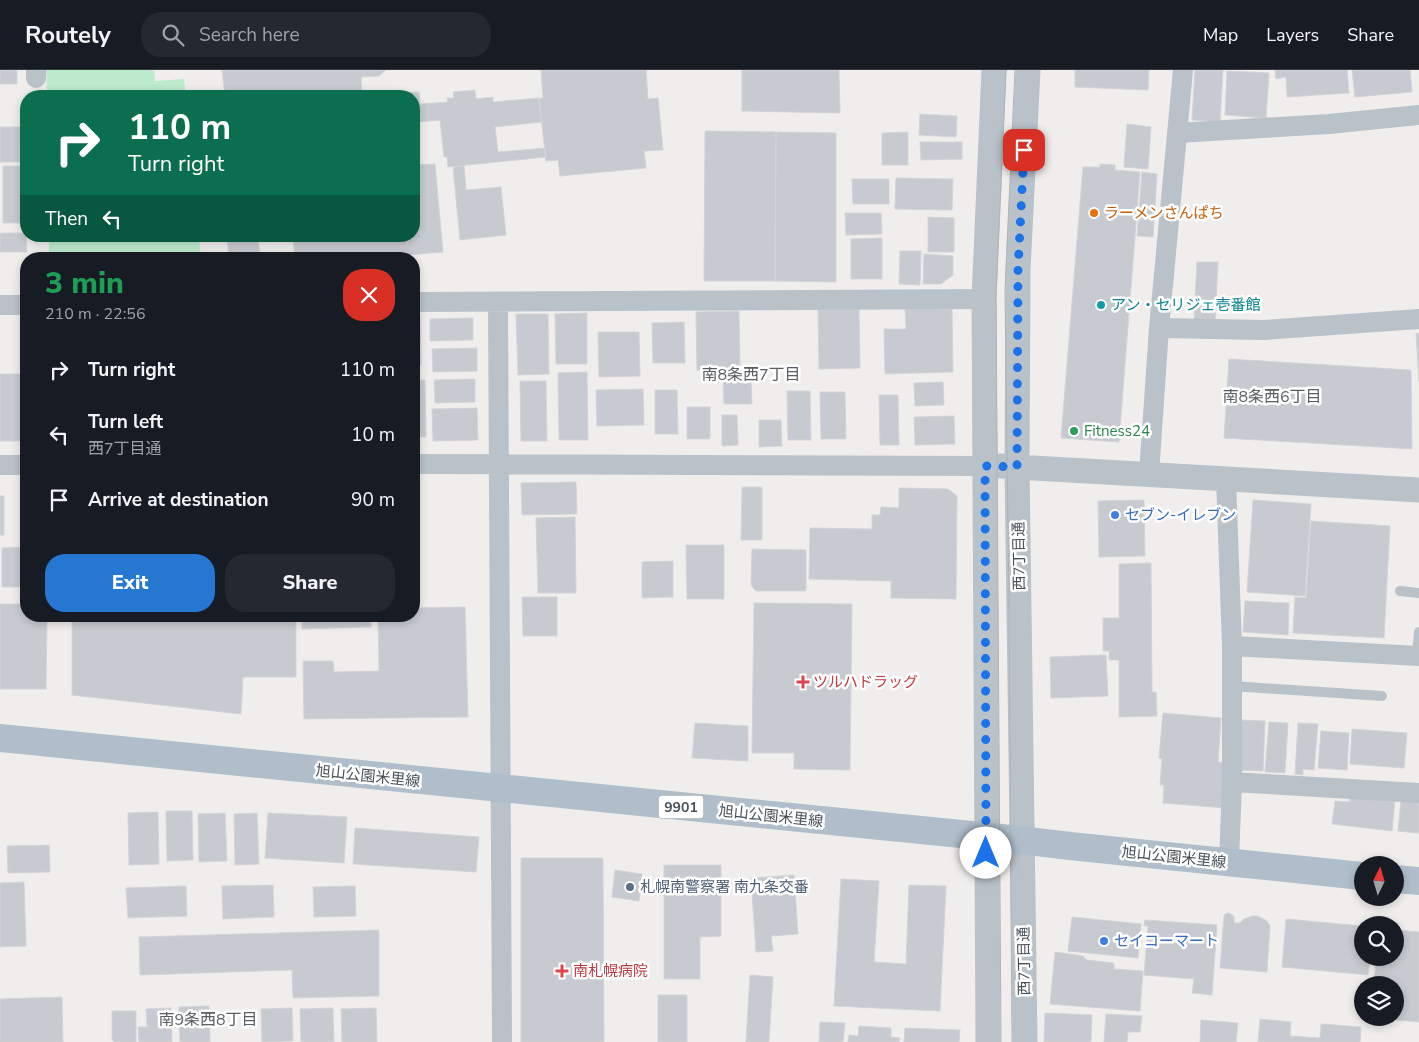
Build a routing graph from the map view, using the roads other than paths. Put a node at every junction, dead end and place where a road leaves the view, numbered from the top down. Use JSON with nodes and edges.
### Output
{"nodes":[{"id":1,"x":994,"y":70,"type":"edge"},
{"id":2,"x":1028,"y":70,"type":"edge"},
{"id":3,"x":1182,"y":70,"type":"edge"},
{"id":4,"x":1419,"y":115,"type":"edge"},
{"id":5,"x":1177,"y":133,"type":"junction"},
{"id":6,"x":984,"y":299,"type":"junction"},
{"id":7,"x":420,"y":302,"type":"edge"},
{"id":8,"x":498,"y":302,"type":"junction"},
{"id":9,"x":0,"y":305,"type":"edge"},
{"id":10,"x":20,"y":305,"type":"edge"},
{"id":11,"x":1419,"y":319,"type":"edge"},
{"id":12,"x":1159,"y":328,"type":"junction"},
{"id":13,"x":420,"y":464,"type":"edge"},
{"id":14,"x":499,"y":464,"type":"junction"},
{"id":15,"x":0,"y":465,"type":"edge"},
{"id":16,"x":20,"y":465,"type":"edge"},
{"id":17,"x":985,"y":466,"type":"junction"},
{"id":18,"x":1017,"y":467,"type":"junction"},
{"id":19,"x":1149,"y":474,"type":"junction"},
{"id":20,"x":1226,"y":478,"type":"junction"},
{"id":21,"x":1419,"y":490,"type":"edge"},
{"id":22,"x":1400,"y":591,"type":"dead end"},
{"id":23,"x":1419,"y":593,"type":"edge"},
{"id":24,"x":1419,"y":632,"type":"edge"},
{"id":25,"x":1232,"y":646,"type":"junction"},
{"id":26,"x":1418,"y":656,"type":"edge"},
{"id":27,"x":1232,"y":686,"type":"junction"},
{"id":28,"x":1382,"y":696,"type":"dead end"},
{"id":29,"x":0,"y":738,"type":"edge"},
{"id":30,"x":1232,"y":782,"type":"junction"},
{"id":31,"x":501,"y":789,"type":"junction"},
{"id":32,"x":1419,"y":794,"type":"edge"},
{"id":33,"x":986,"y":837,"type":"junction"},
{"id":34,"x":1023,"y":840,"type":"junction"},
{"id":35,"x":1229,"y":862,"type":"junction"},
{"id":36,"x":1354,"y":875,"type":"edge"},
{"id":37,"x":1404,"y":880,"type":"edge"},
{"id":38,"x":1419,"y":881,"type":"edge"},
{"id":39,"x":502,"y":1042,"type":"edge"},
{"id":40,"x":988,"y":1042,"type":"edge"},
{"id":41,"x":1025,"y":1042,"type":"edge"}],
"edges":[{"from":1,"to":6,"type":"street"},
{"from":2,"to":18,"type":"street","name":"西7丁目通"},
{"from":3,"to":5,"type":"street"},
{"from":4,"to":5,"type":"street"},
{"from":5,"to":12,"type":"street"},
{"from":6,"to":8,"type":"street"},
{"from":6,"to":17,"type":"street"},
{"from":7,"to":8,"type":"street"},
{"from":8,"to":14,"type":"street"},
{"from":9,"to":10,"type":"street"},
{"from":11,"to":12,"type":"street"},
{"from":12,"to":19,"type":"street"},
{"from":13,"to":14,"type":"street"},
{"from":14,"to":17,"type":"street"},
{"from":14,"to":31,"type":"street"},
{"from":15,"to":16,"type":"street"},
{"from":17,"to":18,"type":"street"},
{"from":17,"to":33,"type":"street"},
{"from":18,"to":19,"type":"street"},
{"from":18,"to":34,"type":"street","name":"西7丁目通"},
{"from":19,"to":20,"type":"street"},
{"from":20,"to":21,"type":"street"},
{"from":20,"to":25,"type":"street"},
{"from":22,"to":23,"type":"lane"},
{"from":24,"to":26,"type":"lane"},
{"from":25,"to":26,"type":"street"},
{"from":25,"to":27,"type":"street"},
{"from":27,"to":28,"type":"lane"},
{"from":27,"to":30,"type":"street"},
{"from":29,"to":31,"type":"main road","name":"旭山公園米里線","number":"9901"},
{"from":30,"to":32,"type":"street"},
{"from":30,"to":35,"type":"street"},
{"from":31,"to":33,"type":"main road","name":"旭山公園米里線","number":"9901"},
{"from":31,"to":39,"type":"street"},
{"from":33,"to":34,"type":"main road","name":"旭山公園米里線","number":"9901"},
{"from":33,"to":40,"type":"street"},
{"from":34,"to":35,"type":"main road","name":"旭山公園米里線","number":"9901"},
{"from":34,"to":41,"type":"street","name":"西7丁目通"},
{"from":35,"to":36,"type":"main road","name":"旭山公園米里線","number":"9901"},
{"from":37,"to":38,"type":"main road"}]}
